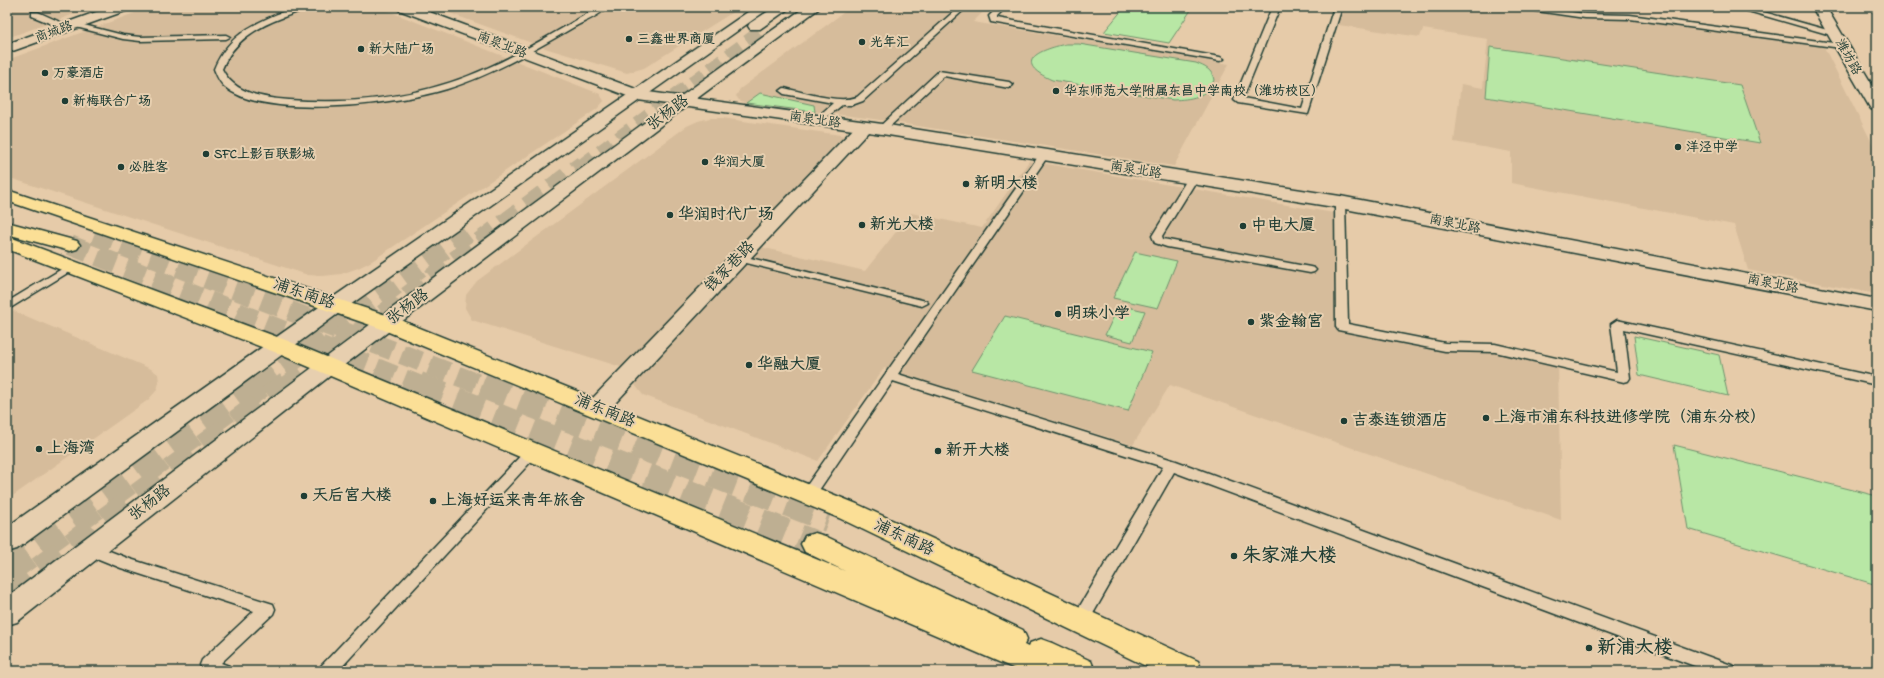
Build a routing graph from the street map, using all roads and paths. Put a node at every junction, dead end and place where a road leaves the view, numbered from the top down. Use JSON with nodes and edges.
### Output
{"nodes":[{"id":1,"x":124,"y":7,"type":"edge"},
{"id":2,"x":303,"y":7,"type":"edge"},
{"id":3,"x":404,"y":7,"type":"edge"},
{"id":4,"x":604,"y":7,"type":"edge"},
{"id":5,"x":764,"y":7,"type":"edge"},
{"id":6,"x":784,"y":7,"type":"edge"},
{"id":7,"x":799,"y":7,"type":"edge"},
{"id":8,"x":814,"y":7,"type":"edge"},
{"id":9,"x":964,"y":7,"type":"edge"},
{"id":10,"x":1002,"y":7,"type":"edge"},
{"id":11,"x":1276,"y":7,"type":"edge"},
{"id":12,"x":1338,"y":7,"type":"edge"},
{"id":13,"x":1523,"y":7,"type":"edge"},
{"id":14,"x":1738,"y":7,"type":"edge"},
{"id":15,"x":1819,"y":7,"type":"edge"},
{"id":16,"x":35,"y":14,"type":"dead end"},
{"id":17,"x":71,"y":26,"type":"junction"},
{"id":18,"x":1834,"y":33,"type":"junction"},
{"id":19,"x":226,"y":37,"type":"dead end"},
{"id":20,"x":1841,"y":46,"type":"junction"},
{"id":21,"x":7,"y":49,"type":"edge"},
{"id":22,"x":522,"y":52,"type":"junction"},
{"id":23,"x":1220,"y":59,"type":"dead end"},
{"id":24,"x":1009,"y":85,"type":"dead end"},
{"id":25,"x":784,"y":91,"type":"dead end"},
{"id":26,"x":638,"y":96,"type":"junction"},
{"id":27,"x":682,"y":102,"type":"junction"},
{"id":28,"x":840,"y":102,"type":"junction"},
{"id":29,"x":1877,"y":106,"type":"edge"},
{"id":30,"x":818,"y":120,"type":"junction"},
{"id":31,"x":873,"y":128,"type":"junction"},
{"id":32,"x":1043,"y":156,"type":"junction"},
{"id":33,"x":1193,"y":178,"type":"junction"},
{"id":34,"x":7,"y":195,"type":"edge"},
{"id":35,"x":7,"y":200,"type":"edge"},
{"id":36,"x":1340,"y":202,"type":"junction"},
{"id":37,"x":7,"y":228,"type":"edge"},
{"id":38,"x":94,"y":235,"type":"tunnel mouth"},
{"id":39,"x":7,"y":242,"type":"edge"},
{"id":40,"x":70,"y":246,"type":"tunnel mouth"},
{"id":41,"x":738,"y":258,"type":"junction"},
{"id":42,"x":70,"y":266,"type":"junction"},
{"id":43,"x":1310,"y":270,"type":"dead end"},
{"id":44,"x":922,"y":303,"type":"dead end"},
{"id":45,"x":1877,"y":304,"type":"edge"},
{"id":46,"x":336,"y":305,"type":"junction"},
{"id":47,"x":7,"y":307,"type":"edge"},
{"id":48,"x":387,"y":323,"type":"junction"},
{"id":49,"x":280,"y":346,"type":"junction"},
{"id":50,"x":327,"y":366,"type":"junction"},
{"id":51,"x":890,"y":376,"type":"junction"},
{"id":52,"x":1877,"y":381,"type":"edge"},
{"id":53,"x":597,"y":408,"type":"junction"},
{"id":54,"x":532,"y":452,"type":"junction"},
{"id":55,"x":1171,"y":465,"type":"junction"},
{"id":56,"x":808,"y":495,"type":"junction"},
{"id":57,"x":829,"y":519,"type":"tunnel mouth"},
{"id":58,"x":7,"y":541,"type":"edge"},
{"id":59,"x":815,"y":544,"type":"tunnel mouth"},
{"id":60,"x":89,"y":550,"type":"junction"},
{"id":61,"x":7,"y":614,"type":"edge"},
{"id":62,"x":1080,"y":621,"type":"junction"},
{"id":63,"x":224,"y":671,"type":"edge"},
{"id":64,"x":327,"y":671,"type":"edge"},
{"id":65,"x":1053,"y":671,"type":"edge"},
{"id":66,"x":1080,"y":671,"type":"edge"},
{"id":67,"x":1178,"y":671,"type":"edge"},
{"id":68,"x":1187,"y":671,"type":"edge"},
{"id":69,"x":1728,"y":671,"type":"edge"}],
"edges":[{"from":1,"to":17,"type":"street","name":"商城路"},
{"from":2,"to":22,"type":"lane"},
{"from":3,"to":22,"type":"street","name":"南泉北路"},
{"from":4,"to":22,"type":"lane"},
{"from":5,"to":26,"type":"street","name":"张杨路"},
{"from":6,"to":7,"type":"street"},
{"from":8,"to":27,"type":"street","name":"张杨路"},
{"from":9,"to":28,"type":"lane"},
{"from":10,"to":23,"type":"lane"},
{"from":11,"to":12,"type":"lane"},
{"from":13,"to":20,"type":"lane"},
{"from":14,"to":18,"type":"lane"},
{"from":15,"to":18,"type":"street","name":"潍坊路"},
{"from":16,"to":17,"type":"lane"},
{"from":17,"to":19,"type":"lane"},
{"from":17,"to":21,"type":"street","name":"商城路"},
{"from":18,"to":20,"type":"street","name":"潍坊路"},
{"from":20,"to":29,"type":"street","name":"潍坊路"},
{"from":22,"to":26,"type":"street","name":"南泉北路"},
{"from":24,"to":31,"type":"lane"},
{"from":25,"to":28,"type":"lane"},
{"from":26,"to":27,"type":"street","name":"南泉北路"},
{"from":26,"to":46,"type":"street","name":"张杨路"},
{"from":27,"to":30,"type":"street","name":"南泉北路"},
{"from":27,"to":48,"type":"street","name":"张杨路"},
{"from":28,"to":30,"type":"lane"},
{"from":30,"to":31,"type":"street","name":"南泉北路"},
{"from":31,"to":32,"type":"street","name":"南泉北路"},
{"from":31,"to":41,"type":"street","name":"钱家巷路"},
{"from":32,"to":33,"type":"street","name":"南泉北路"},
{"from":32,"to":51,"type":"lane"},
{"from":33,"to":36,"type":"street","name":"南泉北路"},
{"from":33,"to":43,"type":"lane"},
{"from":34,"to":46,"type":"main road","name":"浦东南路"},
{"from":35,"to":38,"type":"main road"},
{"from":36,"to":45,"type":"street","name":"南泉北路"},
{"from":36,"to":52,"type":"lane"},
{"from":37,"to":40,"type":"main road"},
{"from":39,"to":42,"type":"main road"},
{"from":41,"to":44,"type":"lane"},
{"from":41,"to":53,"type":"street","name":"钱家巷路"},
{"from":42,"to":47,"type":"lane"},
{"from":42,"to":49,"type":"main road"},
{"from":46,"to":48,"type":"main road","name":"浦东南路"},
{"from":46,"to":49,"type":"street","name":"张杨路"},
{"from":48,"to":50,"type":"street","name":"张杨路"},
{"from":48,"to":53,"type":"main road","name":"浦东南路"},
{"from":49,"to":50,"type":"main road"},
{"from":49,"to":58,"type":"street","name":"张杨路"},
{"from":50,"to":54,"type":"main road"},
{"from":50,"to":60,"type":"street","name":"张杨路"},
{"from":51,"to":55,"type":"lane"},
{"from":51,"to":56,"type":"lane"},
{"from":53,"to":56,"type":"main road","name":"浦东南路"},
{"from":54,"to":64,"type":"lane"},
{"from":54,"to":65,"type":"main road"},
{"from":55,"to":62,"type":"lane"},
{"from":55,"to":69,"type":"lane"},
{"from":56,"to":62,"type":"main road","name":"浦东南路"},
{"from":57,"to":67,"type":"main road","name":"浦东南路"},
{"from":59,"to":66,"type":"main road"},
{"from":60,"to":61,"type":"street","name":"张杨路"},
{"from":60,"to":63,"type":"lane"},
{"from":62,"to":68,"type":"main road","name":"浦东南路"}]}
